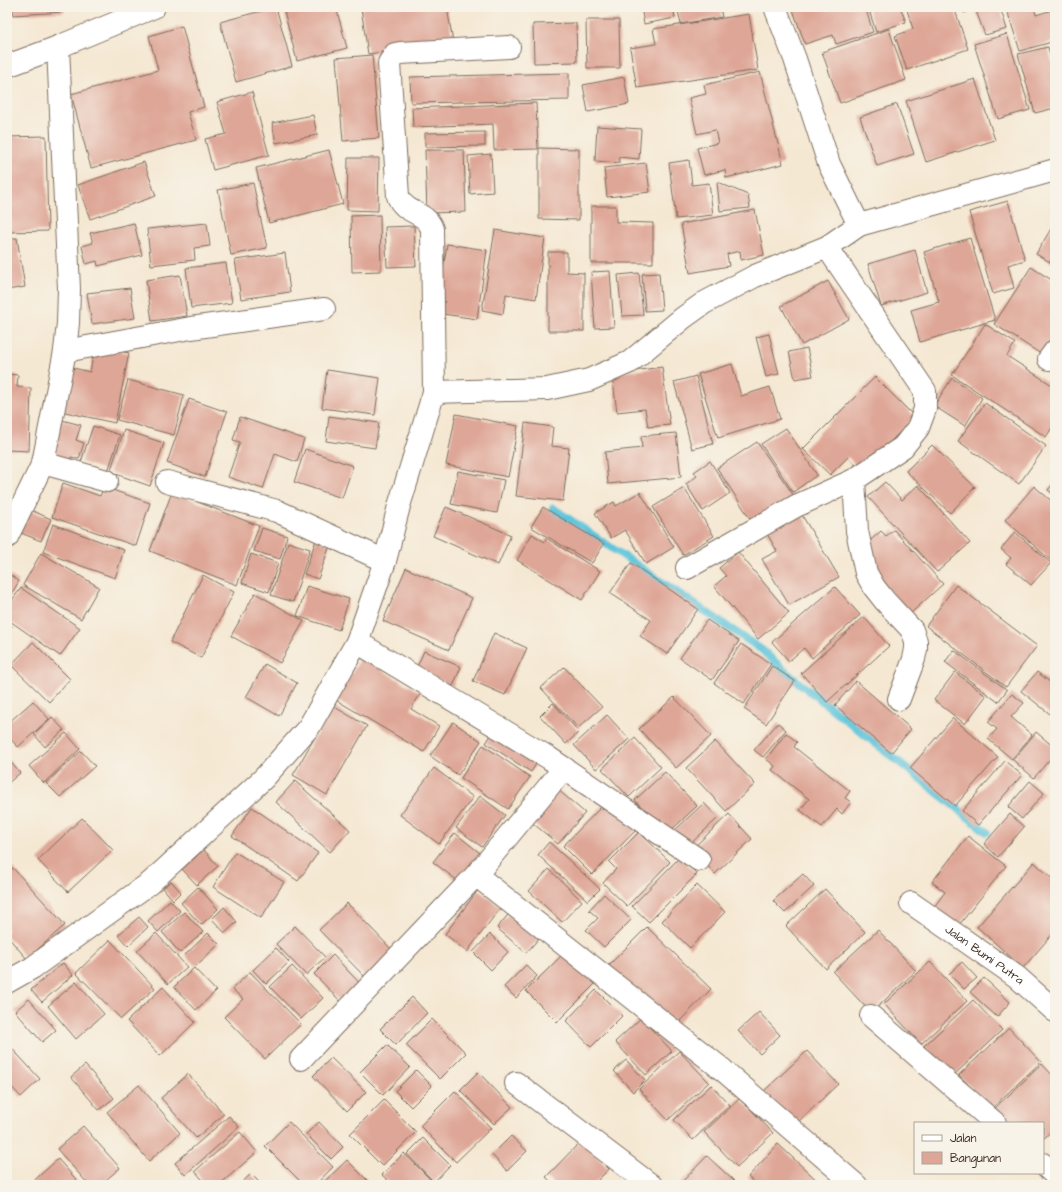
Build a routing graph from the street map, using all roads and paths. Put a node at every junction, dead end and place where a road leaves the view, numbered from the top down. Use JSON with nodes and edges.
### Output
{"nodes":[{"id":1,"x":154,"y":7,"type":"edge"},
{"id":2,"x":775,"y":7,"type":"edge"},
{"id":3,"x":58,"y":47,"type":"junction"},
{"id":4,"x":510,"y":47,"type":"dead end"},
{"id":5,"x":7,"y":66,"type":"edge"},
{"id":6,"x":1055,"y":170,"type":"edge"},
{"id":7,"x":859,"y":225,"type":"junction"},
{"id":8,"x":826,"y":247,"type":"junction"},
{"id":9,"x":324,"y":309,"type":"dead end"},
{"id":10,"x":65,"y":351,"type":"junction"},
{"id":11,"x":434,"y":392,"type":"junction"},
{"id":12,"x":43,"y":463,"type":"junction"},
{"id":13,"x":854,"y":480,"type":"junction"},
{"id":14,"x":107,"y":481,"type":"dead end"},
{"id":15,"x":167,"y":482,"type":"dead end"},
{"id":16,"x":7,"y":537,"type":"edge"},
{"id":17,"x":385,"y":561,"type":"junction"},
{"id":18,"x":687,"y":568,"type":"dead end"},
{"id":19,"x":357,"y":642,"type":"junction"},
{"id":20,"x":899,"y":699,"type":"dead end"},
{"id":21,"x":564,"y":768,"type":"junction"},
{"id":22,"x":699,"y":860,"type":"dead end"},
{"id":23,"x":476,"y":875,"type":"junction"},
{"id":24,"x":911,"y":903,"type":"dead end"},
{"id":25,"x":7,"y":982,"type":"edge"},
{"id":26,"x":1055,"y":1011,"type":"edge"},
{"id":27,"x":871,"y":1016,"type":"dead end"},
{"id":28,"x":301,"y":1059,"type":"dead end"},
{"id":29,"x":516,"y":1083,"type":"dead end"},
{"id":30,"x":994,"y":1122,"type":"edge"},
{"id":31,"x":1044,"y":1165,"type":"edge"},
{"id":32,"x":1055,"y":1175,"type":"edge"},
{"id":33,"x":651,"y":1185,"type":"edge"},
{"id":34,"x":856,"y":1185,"type":"edge"}],
"edges":[{"from":1,"to":3,"type":"street"},
{"from":2,"to":7,"type":"street"},
{"from":3,"to":5,"type":"street"},
{"from":3,"to":10,"type":"street"},
{"from":4,"to":11,"type":"street"},
{"from":6,"to":7,"type":"street"},
{"from":7,"to":8,"type":"street"},
{"from":8,"to":11,"type":"street"},
{"from":8,"to":13,"type":"street"},
{"from":9,"to":10,"type":"street"},
{"from":10,"to":12,"type":"street"},
{"from":11,"to":17,"type":"street"},
{"from":12,"to":14,"type":"street"},
{"from":12,"to":16,"type":"street"},
{"from":13,"to":18,"type":"street"},
{"from":13,"to":20,"type":"street"},
{"from":15,"to":17,"type":"street"},
{"from":17,"to":19,"type":"street"},
{"from":19,"to":21,"type":"street"},
{"from":19,"to":25,"type":"street"},
{"from":21,"to":22,"type":"street"},
{"from":21,"to":23,"type":"street"},
{"from":23,"to":28,"type":"street"},
{"from":23,"to":34,"type":"street"},
{"from":24,"to":26,"type":"street","name":"Jalan Bumi Putra"},
{"from":27,"to":30,"type":"street"},
{"from":29,"to":33,"type":"street"},
{"from":31,"to":32,"type":"street"}]}
